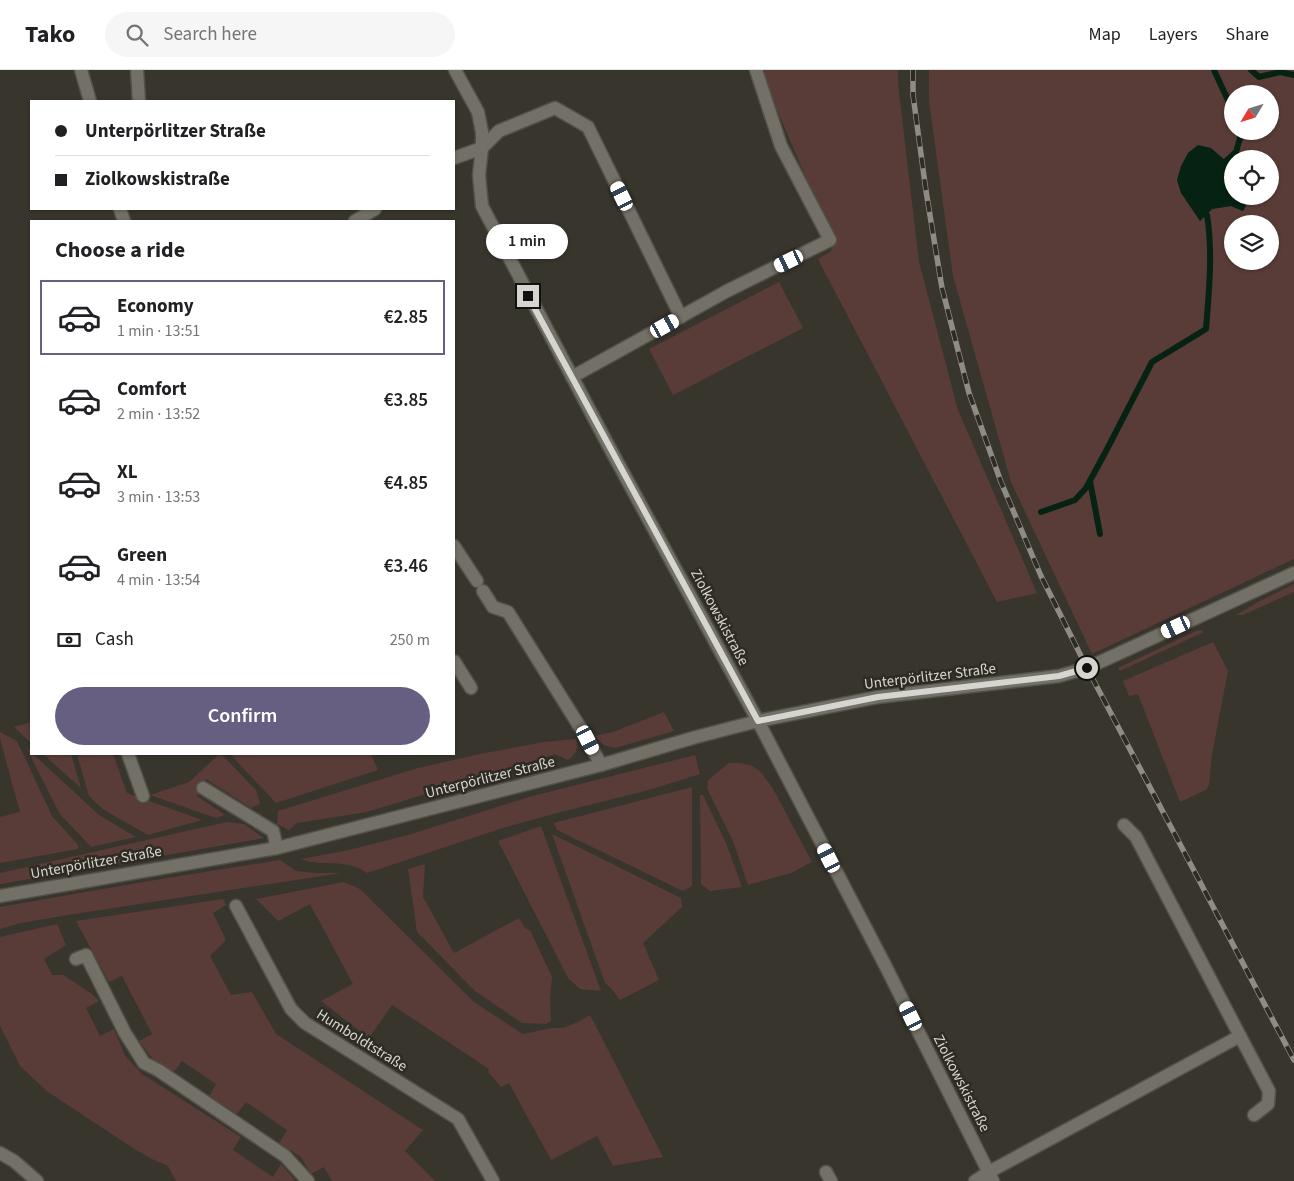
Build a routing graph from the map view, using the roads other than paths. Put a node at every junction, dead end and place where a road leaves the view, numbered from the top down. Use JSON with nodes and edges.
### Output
{"nodes":[{"id":1,"x":81,"y":70,"type":"edge"},
{"id":2,"x":136,"y":70,"type":"edge"},
{"id":3,"x":455,"y":70,"type":"edge"},
{"id":4,"x":756,"y":70,"type":"edge"},
{"id":5,"x":90,"y":100,"type":"edge"},
{"id":6,"x":139,"y":100,"type":"edge"},
{"id":7,"x":482,"y":148,"type":"junction"},
{"id":8,"x":455,"y":158,"type":"edge"},
{"id":9,"x":373,"y":210,"type":"edge"},
{"id":10,"x":357,"y":220,"type":"edge"},
{"id":11,"x":681,"y":317,"type":"junction"},
{"id":12,"x":572,"y":377,"type":"junction"},
{"id":13,"x":455,"y":548,"type":"edge"},
{"id":14,"x":1294,"y":573,"type":"edge"},
{"id":15,"x":455,"y":662,"type":"edge"},
{"id":16,"x":472,"y":688,"type":"dead end"},
{"id":17,"x":758,"y":721,"type":"junction"},
{"id":18,"x":128,"y":755,"type":"edge"},
{"id":19,"x":601,"y":765,"type":"junction"},
{"id":20,"x":203,"y":788,"type":"dead end"},
{"id":21,"x":142,"y":796,"type":"dead end"},
{"id":22,"x":1124,"y":825,"type":"dead end"},
{"id":23,"x":277,"y":848,"type":"junction"},
{"id":24,"x":0,"y":896,"type":"edge"},
{"id":25,"x":236,"y":906,"type":"dead end"},
{"id":26,"x":76,"y":960,"type":"dead end"},
{"id":27,"x":1240,"y":1036,"type":"junction"},
{"id":28,"x":1254,"y":1116,"type":"dead end"},
{"id":29,"x":0,"y":1153,"type":"edge"},
{"id":30,"x":991,"y":1177,"type":"edge"},
{"id":31,"x":36,"y":1181,"type":"edge"},
{"id":32,"x":308,"y":1181,"type":"edge"},
{"id":33,"x":493,"y":1181,"type":"edge"},
{"id":34,"x":975,"y":1181,"type":"edge"}],
"edges":[{"from":1,"to":5,"type":"street"},
{"from":2,"to":6,"type":"street"},
{"from":3,"to":7,"type":"street","name":"Ziolkowskistraße"},
{"from":4,"to":11,"type":"street"},
{"from":7,"to":8,"type":"street"},
{"from":7,"to":11,"type":"street"},
{"from":7,"to":12,"type":"street","name":"Ziolkowskistraße"},
{"from":9,"to":10,"type":"street"},
{"from":11,"to":12,"type":"street"},
{"from":12,"to":17,"type":"street","name":"Ziolkowskistraße"},
{"from":13,"to":19,"type":"street"},
{"from":14,"to":17,"type":"street","name":"Unterpörlitzer Straße"},
{"from":15,"to":16,"type":"street"},
{"from":17,"to":19,"type":"street","name":"Unterpörlitzer Straße"},
{"from":17,"to":30,"type":"street","name":"Ziolkowskistraße"},
{"from":18,"to":21,"type":"street"},
{"from":19,"to":23,"type":"street","name":"Unterpörlitzer Straße"},
{"from":20,"to":23,"type":"street"},
{"from":22,"to":27,"type":"street"},
{"from":23,"to":24,"type":"street","name":"Unterpörlitzer Straße"},
{"from":25,"to":33,"type":"street","name":"Humboldtstraße"},
{"from":26,"to":32,"type":"street"},
{"from":27,"to":28,"type":"street"},
{"from":27,"to":30,"type":"street"},
{"from":29,"to":31,"type":"street"},
{"from":30,"to":34,"type":"street"}]}
